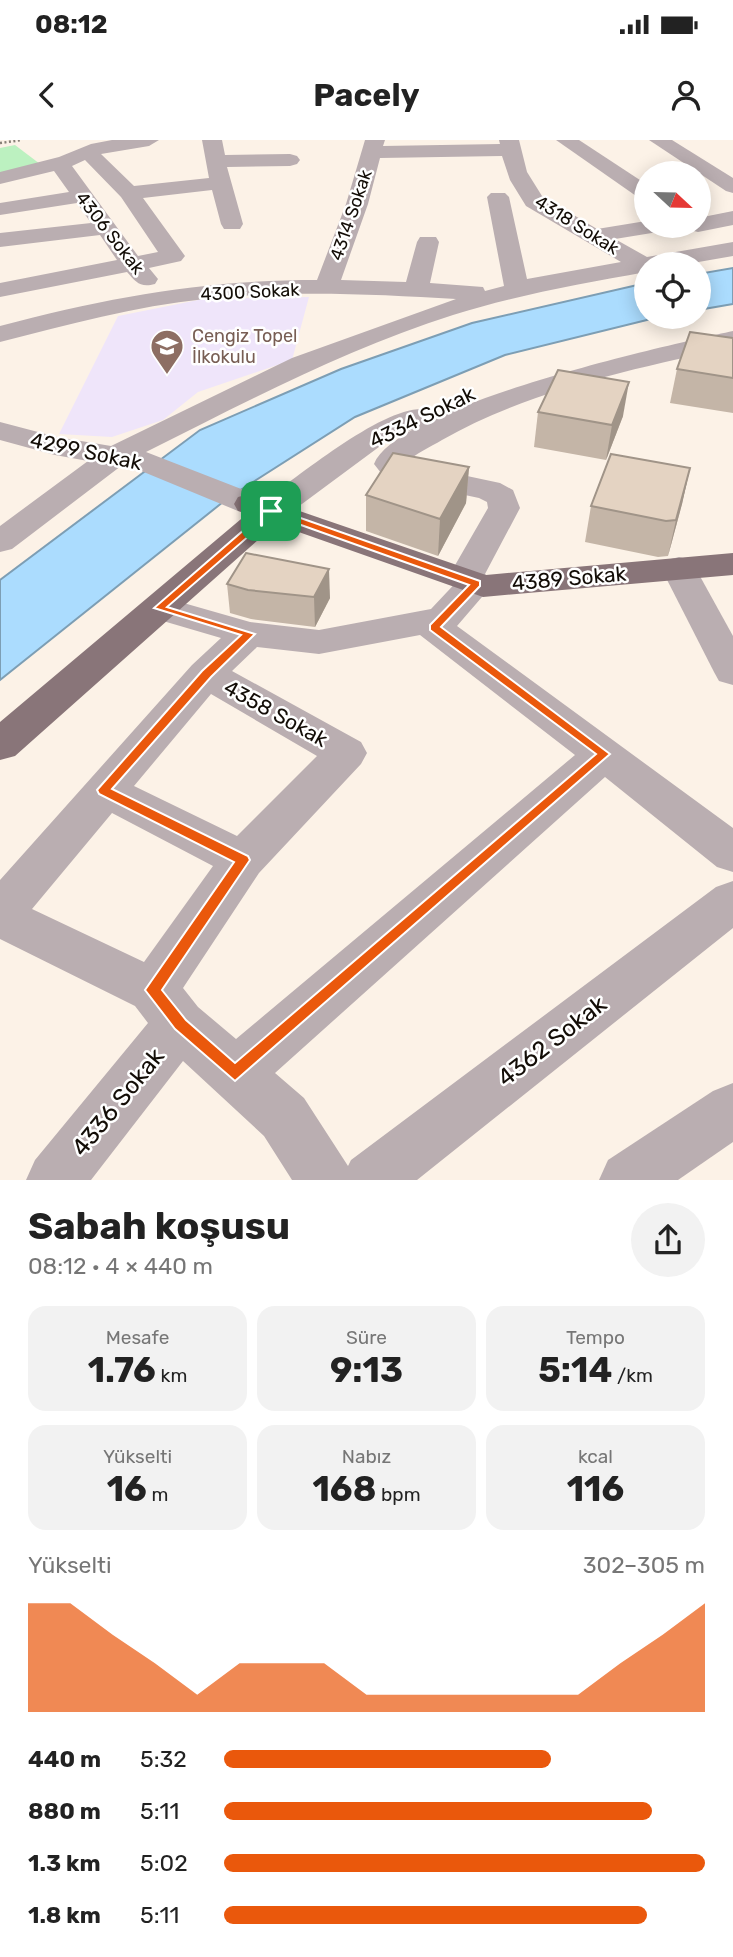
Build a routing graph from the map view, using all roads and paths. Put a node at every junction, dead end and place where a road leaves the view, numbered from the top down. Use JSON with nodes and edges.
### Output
{"nodes":[{"id":1,"x":22,"y":140,"type":"edge"},
{"id":2,"x":149,"y":140,"type":"edge"},
{"id":3,"x":212,"y":140,"type":"edge"},
{"id":4,"x":298,"y":140,"type":"edge"},
{"id":5,"x":566,"y":140,"type":"edge"},
{"id":6,"x":659,"y":140,"type":"edge"},
{"id":7,"x":0,"y":143,"type":"edge"},
{"id":8,"x":514,"y":143,"type":"edge"},
{"id":9,"x":374,"y":146,"type":"edge"},
{"id":10,"x":88,"y":152,"type":"junction"},
{"id":11,"x":217,"y":161,"type":"junction"},
{"id":12,"x":59,"y":163,"type":"junction"},
{"id":13,"x":0,"y":178,"type":"edge"},
{"id":14,"x":220,"y":183,"type":"junction"},
{"id":15,"x":634,"y":186,"type":"edge"},
{"id":16,"x":733,"y":187,"type":"edge"},
{"id":17,"x":129,"y":193,"type":"junction"},
{"id":18,"x":81,"y":196,"type":"junction"},
{"id":19,"x":498,"y":197,"type":"dead end"},
{"id":20,"x":0,"y":209,"type":"edge"},
{"id":21,"x":733,"y":218,"type":"edge"},
{"id":22,"x":711,"y":222,"type":"edge"},
{"id":23,"x":232,"y":224,"type":"dead end"},
{"id":24,"x":104,"y":228,"type":"junction"},
{"id":25,"x":634,"y":230,"type":"edge"},
{"id":26,"x":594,"y":236,"type":"junction"},
{"id":27,"x":710,"y":238,"type":"edge"},
{"id":28,"x":0,"y":240,"type":"edge"},
{"id":29,"x":428,"y":242,"type":"dead end"},
{"id":30,"x":728,"y":250,"type":"edge"},
{"id":31,"x":634,"y":260,"type":"edge"},
{"id":32,"x":131,"y":263,"type":"junction"},
{"id":33,"x":634,"y":265,"type":"edge"},
{"id":34,"x":326,"y":289,"type":"junction"},
{"id":35,"x":416,"y":289,"type":"junction"},
{"id":36,"x":0,"y":290,"type":"edge"},
{"id":37,"x":510,"y":292,"type":"junction"},
{"id":38,"x":165,"y":299,"type":"junction"},
{"id":39,"x":733,"y":321,"type":"edge"},
{"id":40,"x":0,"y":334,"type":"edge"},
{"id":41,"x":733,"y":340,"type":"edge"},
{"id":42,"x":0,"y":431,"type":"edge"},
{"id":43,"x":128,"y":458,"type":"junction"},
{"id":44,"x":261,"y":507,"type":"junction"},
{"id":45,"x":0,"y":542,"type":"edge"},
{"id":46,"x":733,"y":564,"type":"edge"},
{"id":47,"x":679,"y":569,"type":"junction"},
{"id":48,"x":474,"y":575,"type":"junction"},
{"id":49,"x":159,"y":608,"type":"junction"},
{"id":50,"x":442,"y":619,"type":"junction"},
{"id":51,"x":249,"y":634,"type":"junction"},
{"id":52,"x":733,"y":672,"type":"edge"},
{"id":53,"x":206,"y":674,"type":"junction"},
{"id":54,"x":0,"y":745,"type":"edge"},
{"id":55,"x":346,"y":753,"type":"joint"},
{"id":56,"x":604,"y":754,"type":"junction"},
{"id":57,"x":104,"y":790,"type":"junction"},
{"id":58,"x":733,"y":854,"type":"edge"},
{"id":59,"x":243,"y":860,"type":"junction"},
{"id":60,"x":733,"y":901,"type":"edge"},
{"id":61,"x":0,"y":915,"type":"edge"},
{"id":62,"x":166,"y":1007,"type":"junction"},
{"id":63,"x":235,"y":1074,"type":"junction"},
{"id":64,"x":733,"y":1110,"type":"edge"},
{"id":65,"x":55,"y":1180,"type":"edge"},
{"id":66,"x":325,"y":1180,"type":"edge"},
{"id":67,"x":371,"y":1180,"type":"edge"},
{"id":68,"x":628,"y":1180,"type":"edge"}],
"edges":[{"from":1,"to":7,"type":"path"},
{"from":2,"to":10,"type":"street"},
{"from":3,"to":11,"type":"street"},
{"from":4,"to":11,"type":"street"},
{"from":5,"to":15,"type":"street"},
{"from":6,"to":16,"type":"street"},
{"from":8,"to":9,"type":"street"},
{"from":8,"to":26,"type":"street","name":"4318 Sokak"},
{"from":9,"to":34,"type":"street","name":"4314 Sokak"},
{"from":10,"to":12,"type":"street"},
{"from":10,"to":17,"type":"street"},
{"from":11,"to":14,"type":"street"},
{"from":12,"to":13,"type":"street"},
{"from":12,"to":18,"type":"street","name":"4306 Sokak"},
{"from":14,"to":17,"type":"street"},
{"from":14,"to":23,"type":"street"},
{"from":17,"to":32,"type":"street"},
{"from":18,"to":20,"type":"street"},
{"from":18,"to":24,"type":"street","name":"4306 Sokak"},
{"from":19,"to":37,"type":"street"},
{"from":21,"to":22,"type":"street"},
{"from":24,"to":28,"type":"street"},
{"from":24,"to":32,"type":"street","name":"4306 Sokak"},
{"from":25,"to":26,"type":"street"},
{"from":26,"to":31,"type":"street","name":"4318 Sokak"},
{"from":27,"to":30,"type":"street"},
{"from":29,"to":35,"type":"street"},
{"from":32,"to":36,"type":"street"},
{"from":32,"to":38,"type":"street","name":"4306 Sokak"},
{"from":33,"to":37,"type":"street"},
{"from":34,"to":35,"type":"street","name":"4300 Sokak"},
{"from":34,"to":38,"type":"street","name":"4300 Sokak"},
{"from":35,"to":37,"type":"street","name":"4300 Sokak"},
{"from":37,"to":43,"type":"street"},
{"from":38,"to":40,"type":"street","name":"4300 Sokak"},
{"from":39,"to":44,"type":"street","name":"4334 Sokak"},
{"from":41,"to":48,"type":"street"},
{"from":42,"to":43,"type":"street","name":"4299 Sokak"},
{"from":43,"to":44,"type":"street","name":"4299 Sokak"},
{"from":43,"to":45,"type":"street"},
{"from":44,"to":48,"type":"main road","name":"4389 Sokak"},
{"from":44,"to":49,"type":"main road","name":"4334 Sokak"},
{"from":46,"to":47,"type":"main road","name":"4389 Sokak"},
{"from":47,"to":48,"type":"main road","name":"4389 Sokak"},
{"from":47,"to":52,"type":"street"},
{"from":48,"to":50,"type":"street"},
{"from":49,"to":51,"type":"street"},
{"from":49,"to":54,"type":"main road","name":"4334 Sokak"},
{"from":50,"to":51,"type":"street"},
{"from":50,"to":56,"type":"street"},
{"from":51,"to":53,"type":"street"},
{"from":53,"to":55,"type":"street","name":"4358 Sokak"},
{"from":53,"to":57,"type":"street"},
{"from":55,"to":59,"type":"street","name":"4336 Sokak"},
{"from":56,"to":58,"type":"street"},
{"from":56,"to":63,"type":"street"},
{"from":57,"to":59,"type":"street"},
{"from":57,"to":61,"type":"street"},
{"from":59,"to":62,"type":"street","name":"4336 Sokak"},
{"from":60,"to":67,"type":"street","name":"4362 Sokak"},
{"from":61,"to":62,"type":"street"},
{"from":62,"to":63,"type":"street"},
{"from":62,"to":65,"type":"street","name":"4336 Sokak"},
{"from":63,"to":66,"type":"street"},
{"from":64,"to":68,"type":"street"}]}
